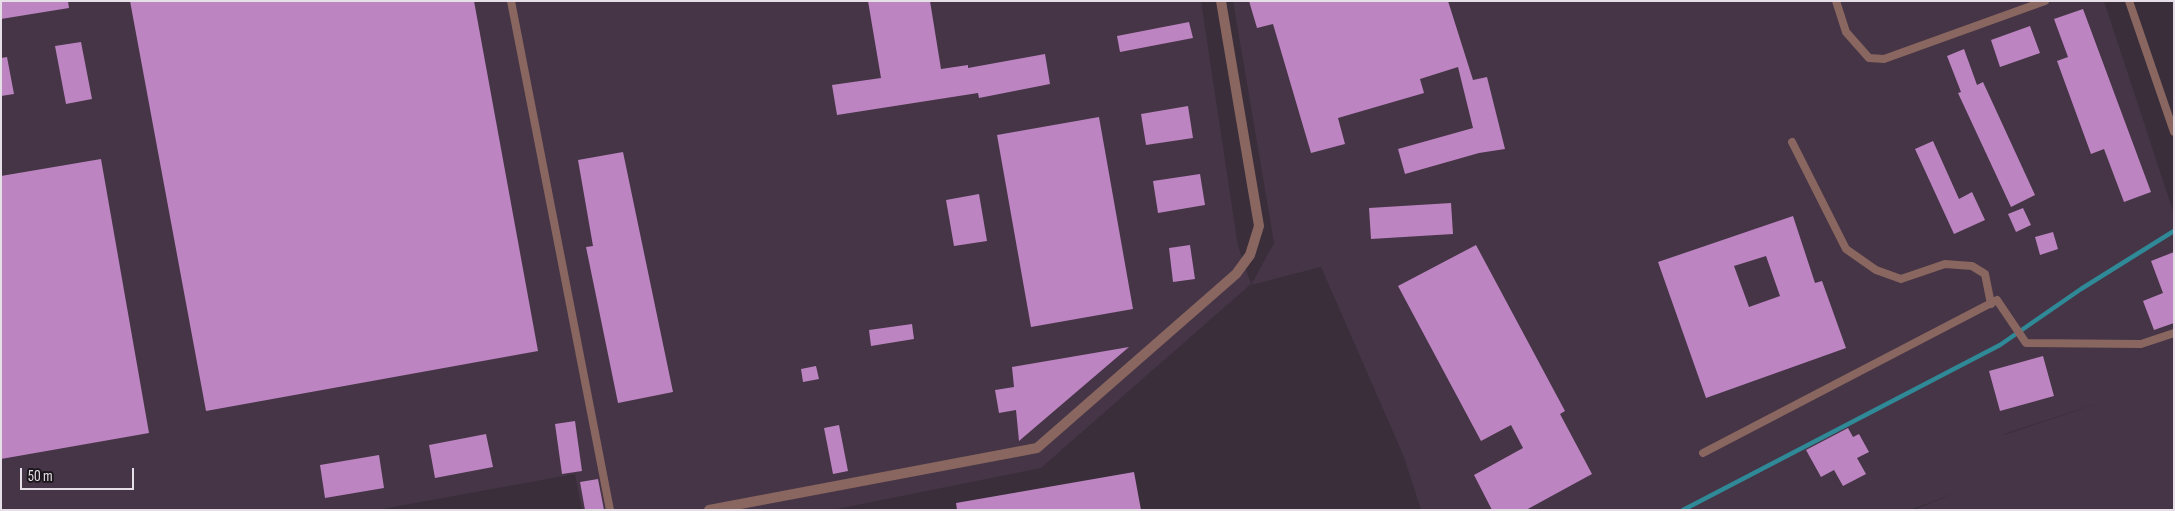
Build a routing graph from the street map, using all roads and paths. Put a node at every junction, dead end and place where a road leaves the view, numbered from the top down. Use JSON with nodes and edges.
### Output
{"nodes":[{"id":1,"x":511,"y":1,"type":"edge"},
{"id":2,"x":1221,"y":1,"type":"edge"},
{"id":3,"x":1836,"y":1,"type":"edge"},
{"id":4,"x":2045,"y":1,"type":"edge"},
{"id":5,"x":2129,"y":1,"type":"edge"},
{"id":6,"x":2174,"y":132,"type":"edge"},
{"id":7,"x":1792,"y":142,"type":"dead end"},
{"id":8,"x":1994,"y":302,"type":"junction"},
{"id":9,"x":2174,"y":332,"type":"edge"},
{"id":10,"x":1703,"y":453,"type":"dead end"},
{"id":11,"x":610,"y":510,"type":"edge"},
{"id":12,"x":709,"y":510,"type":"edge"}],
"edges":[{"from":1,"to":11,"type":"lane"},
{"from":2,"to":12,"type":"street"},
{"from":3,"to":4,"type":"lane"},
{"from":5,"to":6,"type":"lane"},
{"from":7,"to":8,"type":"lane"},
{"from":8,"to":9,"type":"lane"},
{"from":8,"to":10,"type":"lane"}]}
